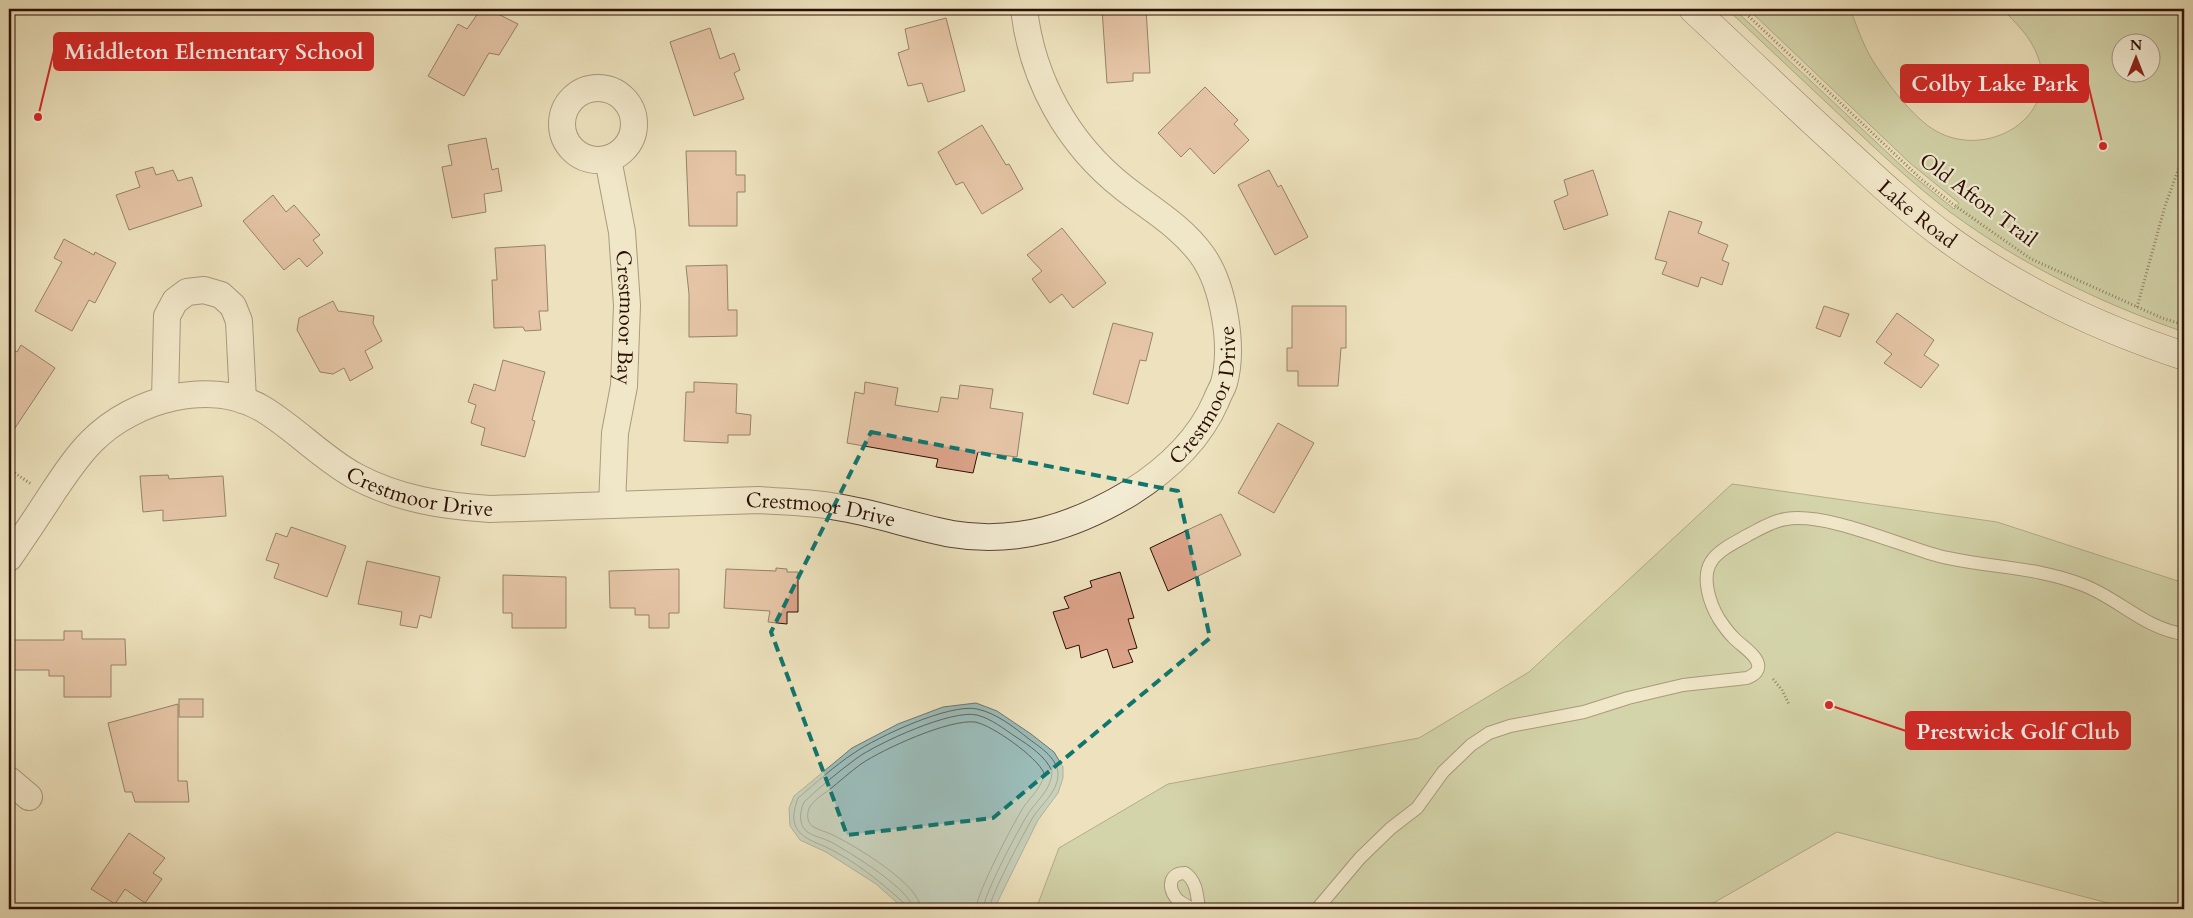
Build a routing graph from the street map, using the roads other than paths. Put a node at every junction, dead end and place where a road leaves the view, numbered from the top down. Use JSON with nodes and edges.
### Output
{"nodes":[{"id":1,"x":1024,"y":9,"type":"edge"},
{"id":2,"x":1693,"y":9,"type":"edge"},
{"id":3,"x":608,"y":160,"type":"dead end"},
{"id":4,"x":2184,"y":356,"type":"edge"},
{"id":5,"x":165,"y":399,"type":"junction"},
{"id":6,"x":243,"y":400,"type":"junction"},
{"id":7,"x":612,"y":505,"type":"junction"},
{"id":8,"x":9,"y":558,"type":"edge"},
{"id":9,"x":2184,"y":634,"type":"edge"},
{"id":10,"x":9,"y":780,"type":"edge"},
{"id":11,"x":29,"y":797,"type":"dead end"},
{"id":12,"x":1193,"y":909,"type":"edge"},
{"id":13,"x":1199,"y":909,"type":"edge"},
{"id":14,"x":1317,"y":909,"type":"edge"}],
"edges":[{"from":1,"to":7,"type":"street","name":"Crestmoor Drive"},
{"from":2,"to":4,"type":"street","name":"Lake Road"},
{"from":3,"to":7,"type":"street","name":"Crestmoor Bay"},
{"from":5,"to":6,"type":"street","name":"Crestmoor Drive"},
{"from":5,"to":6,"type":"street"},
{"from":5,"to":8,"type":"street","name":"Crestmoor Drive"},
{"from":6,"to":7,"type":"street","name":"Crestmoor Drive"},
{"from":9,"to":14,"type":"lane"},
{"from":10,"to":11,"type":"street"},
{"from":12,"to":13,"type":"lane"}]}
